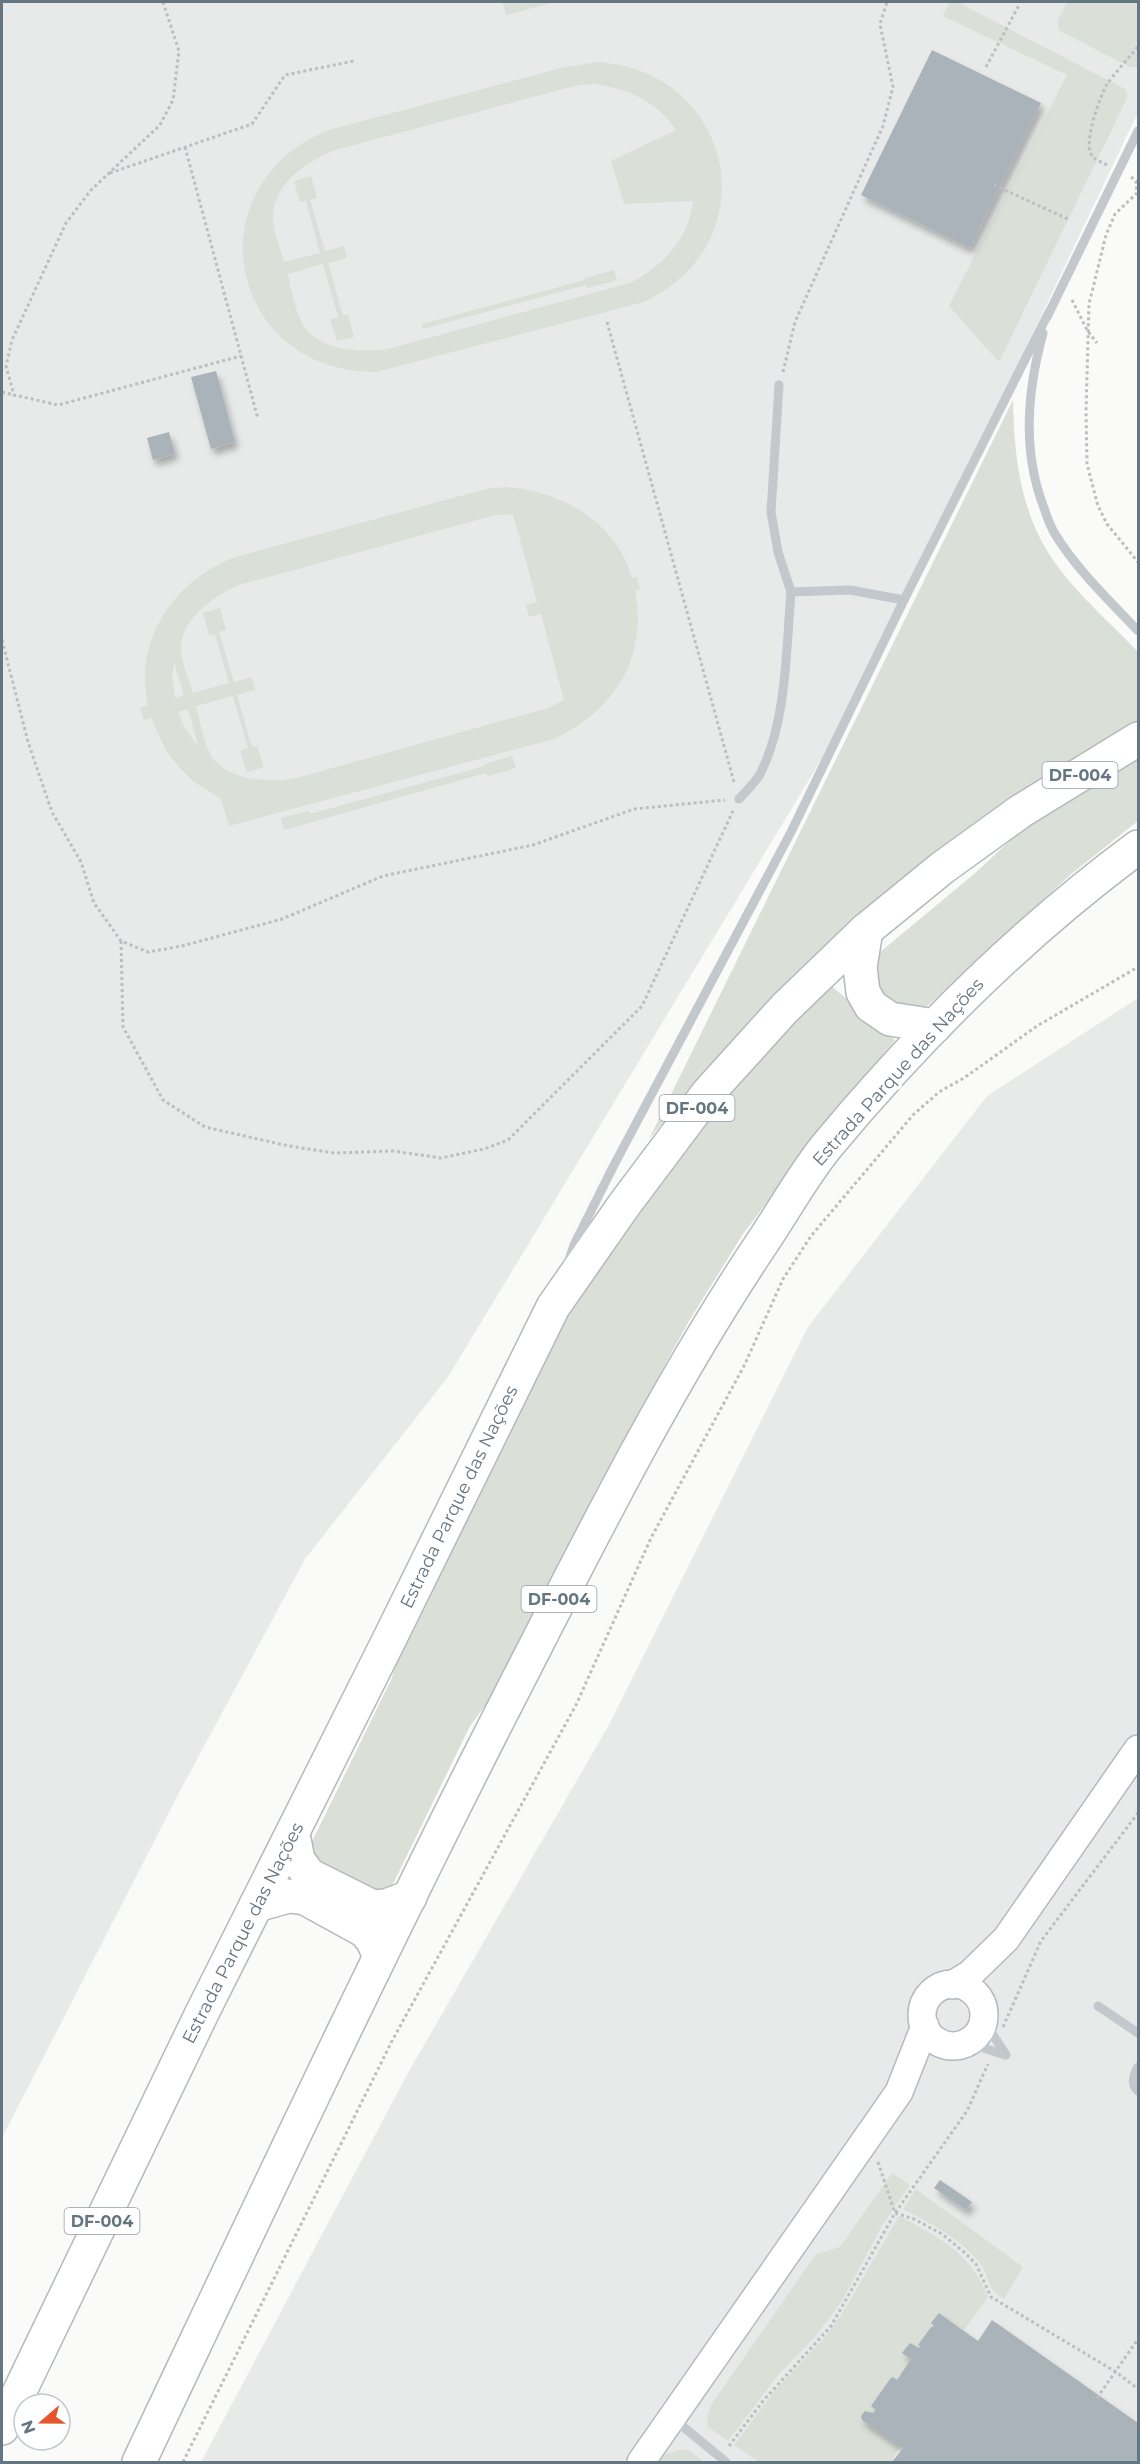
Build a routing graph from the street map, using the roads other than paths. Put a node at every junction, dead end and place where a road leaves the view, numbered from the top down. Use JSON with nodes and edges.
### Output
{"nodes":[{"id":1,"x":1138,"y":131,"type":"edge"},
{"id":2,"x":1048,"y":312,"type":"junction"},
{"id":3,"x":779,"y":385,"type":"road end"},
{"id":4,"x":791,"y":592,"type":"junction"},
{"id":5,"x":903,"y":600,"type":"junction"},
{"id":6,"x":1138,"y":631,"type":"edge"},
{"id":7,"x":1138,"y":739,"type":"edge"},
{"id":8,"x":739,"y":799,"type":"road end"},
{"id":9,"x":1138,"y":847,"type":"edge"},
{"id":10,"x":866,"y":930,"type":"junction"},
{"id":11,"x":934,"y":1026,"type":"junction"},
{"id":12,"x":553,"y":1307,"type":"junction"},
{"id":13,"x":1138,"y":1749,"type":"edge"},
{"id":14,"x":292,"y":1834,"type":"junction"},
{"id":15,"x":410,"y":1897,"type":"junction"},
{"id":16,"x":256,"y":1905,"type":"junction"},
{"id":17,"x":1006,"y":1939,"type":"junction"},
{"id":18,"x":380,"y":1957,"type":"junction"},
{"id":19,"x":952,"y":1985,"type":"junction"},
{"id":20,"x":1098,"y":2006,"type":"dead end"},
{"id":21,"x":988,"y":2018,"type":"junction"},
{"id":22,"x":925,"y":2026,"type":"junction"},
{"id":23,"x":1138,"y":2033,"type":"edge"},
{"id":24,"x":959,"y":2044,"type":"junction"},
{"id":25,"x":1138,"y":2067,"type":"edge"},
{"id":26,"x":1138,"y":2091,"type":"edge"},
{"id":27,"x":899,"y":2092,"type":"junction"},
{"id":28,"x":673,"y":2418,"type":"junction"},
{"id":29,"x":2,"y":2428,"type":"edge"},
{"id":30,"x":723,"y":2460,"type":"edge"},
{"id":31,"x":139,"y":2463,"type":"edge"},
{"id":32,"x":641,"y":2463,"type":"edge"}],
"edges":[{"from":1,"to":2,"type":"lane"},
{"from":2,"to":5,"type":"lane"},
{"from":2,"to":6,"type":"lane"},
{"from":3,"to":4,"type":"lane"},
{"from":4,"to":5,"type":"lane"},
{"from":4,"to":8,"type":"lane"},
{"from":5,"to":12,"type":"lane"},
{"from":7,"to":10,"type":"highway","name":"Estrada Parque das Nações","number":"DF-004"},
{"from":9,"to":11,"type":"highway","name":"Estrada Parque das Nações","number":"DF-004"},
{"from":10,"to":11,"type":"highway"},
{"from":10,"to":12,"type":"highway","name":"Estrada Parque das Nações","number":"DF-004"},
{"from":11,"to":15,"type":"highway","name":"Estrada Parque das Nações","number":"DF-004"},
{"from":12,"to":14,"type":"highway","name":"Estrada Parque das Nações","number":"DF-004"},
{"from":13,"to":17,"type":"street"},
{"from":14,"to":15,"type":"highway"},
{"from":14,"to":16,"type":"highway","name":"Estrada Parque das Nações","number":"DF-004"},
{"from":15,"to":18,"type":"highway","name":"Estrada Parque das Nações","number":"DF-004"},
{"from":16,"to":18,"type":"highway"},
{"from":16,"to":29,"type":"highway","name":"Estrada Parque das Nações","number":"DF-004"},
{"from":17,"to":19,"type":"street"},
{"from":17,"to":21,"type":"street"},
{"from":18,"to":31,"type":"highway","name":"Estrada Parque das Nações","number":"DF-004"},
{"from":19,"to":21,"type":"street"},
{"from":19,"to":22,"type":"street"},
{"from":20,"to":23,"type":"lane"},
{"from":21,"to":24,"type":"street"},
{"from":21,"to":24,"type":"lane"},
{"from":22,"to":24,"type":"street"},
{"from":22,"to":27,"type":"street"},
{"from":24,"to":27,"type":"street"},
{"from":25,"to":26,"type":"lane"},
{"from":27,"to":28,"type":"street"},
{"from":28,"to":30,"type":"lane"},
{"from":28,"to":32,"type":"street"}]}
